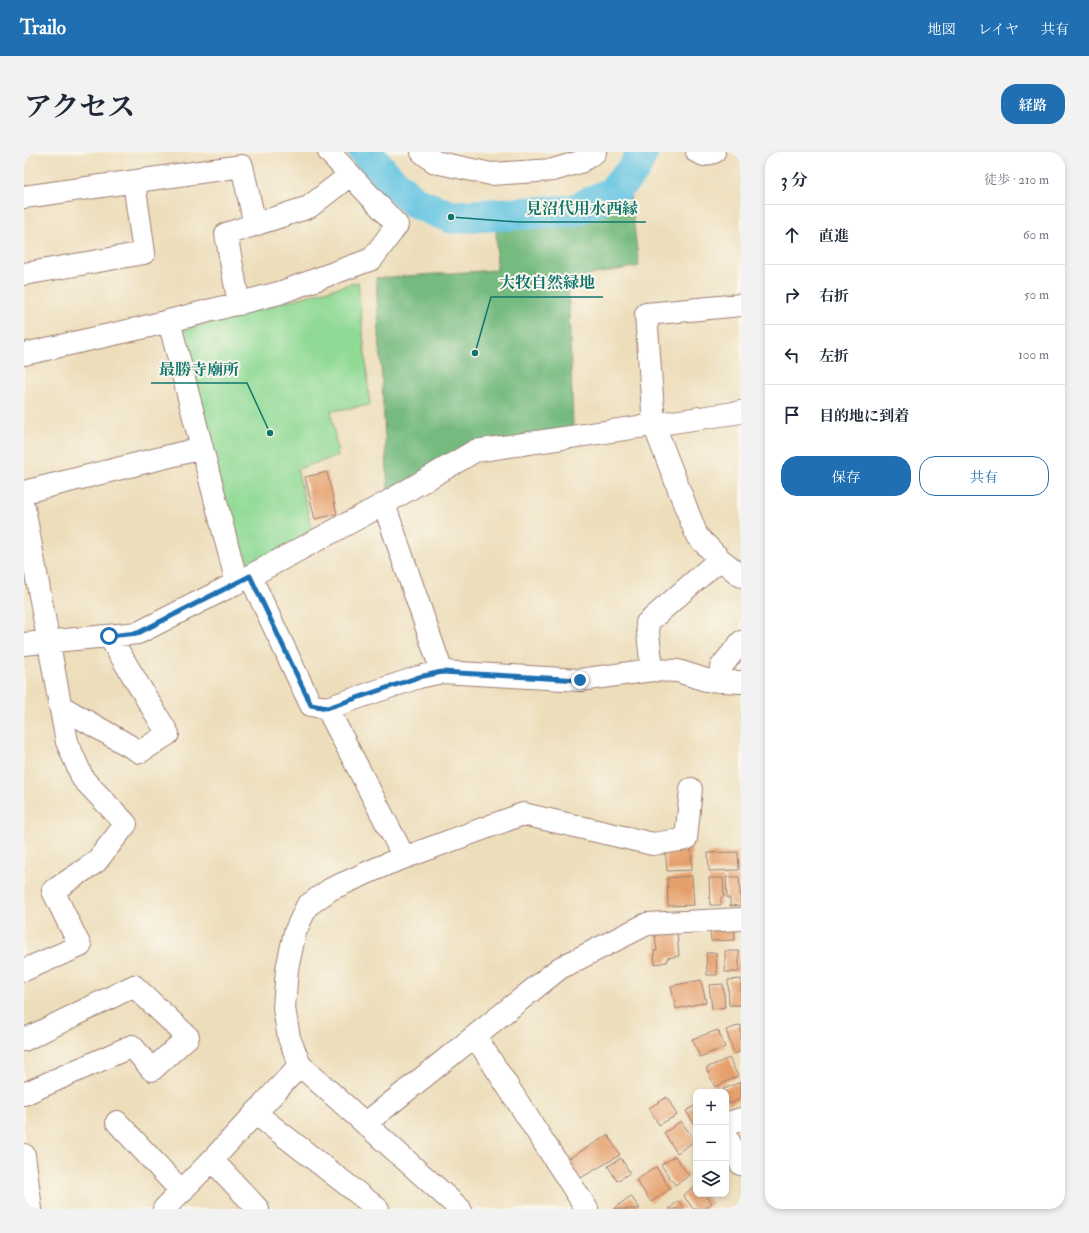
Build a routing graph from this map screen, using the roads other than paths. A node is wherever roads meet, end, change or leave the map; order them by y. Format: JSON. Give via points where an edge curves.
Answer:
{"nodes":[{"id":1,"x":329,"y":152,"type":"edge"},
{"id":2,"x":422,"y":152,"type":"edge"},
{"id":3,"x":596,"y":152,"type":"edge"},
{"id":4,"x":697,"y":152,"type":"edge"},
{"id":5,"x":714,"y":152,"type":"edge"},
{"id":6,"x":350,"y":174,"type":"junction"},
{"id":7,"x":134,"y":182,"type":"junction"},
{"id":8,"x":24,"y":197,"type":"edge"},
{"id":9,"x":255,"y":225,"type":"junction"},
{"id":10,"x":24,"y":274,"type":"edge"},
{"id":11,"x":239,"y":304,"type":"junction"},
{"id":12,"x":741,"y":305,"type":"edge"},
{"id":13,"x":169,"y":321,"type":"junction"},
{"id":14,"x":24,"y":354,"type":"edge"},
{"id":15,"x":741,"y":412,"type":"edge"},
{"id":16,"x":654,"y":425,"type":"junction"},
{"id":17,"x":202,"y":448,"type":"junction"},
{"id":18,"x":24,"y":492,"type":"edge"},
{"id":19,"x":384,"y":504,"type":"junction"},
{"id":20,"x":24,"y":508,"type":"edge"},
{"id":21,"x":720,"y":559,"type":"junction"},
{"id":22,"x":741,"y":576,"type":"edge"},
{"id":23,"x":244,"y":579,"type":"junction"},
{"id":24,"x":109,"y":636,"type":"junction"},
{"id":25,"x":49,"y":641,"type":"junction"},
{"id":26,"x":741,"y":642,"type":"edge"},
{"id":27,"x":24,"y":644,"type":"edge"},
{"id":28,"x":652,"y":670,"type":"junction"},
{"id":29,"x":442,"y":672,"type":"junction"},
{"id":30,"x":719,"y":681,"type":"junction"},
{"id":31,"x":741,"y":682,"type":"edge"},
{"id":32,"x":60,"y":706,"type":"junction"},
{"id":33,"x":327,"y":708,"type":"junction"},
{"id":34,"x":691,"y":789,"type":"dead end"},
{"id":35,"x":404,"y":857,"type":"junction"},
{"id":36,"x":741,"y":918,"type":"edge"},
{"id":37,"x":24,"y":970,"type":"edge"},
{"id":38,"x":475,"y":1036,"type":"junction"},
{"id":39,"x":24,"y":1040,"type":"edge"},
{"id":40,"x":300,"y":1065,"type":"junction"},
{"id":41,"x":24,"y":1094,"type":"edge"},
{"id":42,"x":255,"y":1113,"type":"junction"},
{"id":43,"x":741,"y":1119,"type":"edge"},
{"id":44,"x":117,"y":1122,"type":"dead end"},
{"id":45,"x":366,"y":1123,"type":"junction"},
{"id":46,"x":729,"y":1123,"type":"edge"},
{"id":47,"x":729,"y":1142,"type":"edge"},
{"id":48,"x":24,"y":1155,"type":"edge"},
{"id":49,"x":212,"y":1160,"type":"junction"},
{"id":50,"x":741,"y":1164,"type":"edge"},
{"id":51,"x":182,"y":1192,"type":"junction"},
{"id":52,"x":585,"y":1208,"type":"edge"},
{"id":53,"x":31,"y":1209,"type":"edge"},
{"id":54,"x":164,"y":1209,"type":"edge"},
{"id":55,"x":258,"y":1209,"type":"edge"},
{"id":56,"x":378,"y":1209,"type":"edge"},
{"id":57,"x":460,"y":1209,"type":"edge"}],
"edges":[{"from":1,"to":6,"type":"street"},
{"from":2,"to":3,"type":"street","via":[[434,162],[491,174],[553,170],[580,162]]},
{"from":4,"to":5,"type":"street","via":[[704,156]]},
{"from":6,"to":9,"type":"street","via":[[309,207]]},
{"from":6,"to":11,"type":"street","via":[[397,225],[372,259],[279,294]]},
{"from":7,"to":8,"type":"street"},
{"from":7,"to":9,"type":"street","via":[[242,166]]},
{"from":7,"to":10,"type":"street","via":[[144,253]]},
{"from":9,"to":11,"type":"street","via":[[226,234]]},
{"from":11,"to":13,"type":"street"},
{"from":12,"to":16,"type":"street","via":[[646,314]]},
{"from":13,"to":14,"type":"street"},
{"from":13,"to":17,"type":"street"},
{"from":15,"to":16,"type":"street"},
{"from":16,"to":19,"type":"street","via":[[475,450]]},
{"from":16,"to":21,"type":"street","via":[[697,536]]},
{"from":17,"to":18,"type":"street"},
{"from":17,"to":23,"type":"street"},
{"from":19,"to":23,"type":"street"},
{"from":19,"to":29,"type":"street"},
{"from":20,"to":25,"type":"street"},
{"from":21,"to":22,"type":"street"},
{"from":21,"to":28,"type":"street","via":[[647,623]]},
{"from":23,"to":24,"type":"street","via":[[138,633]]},
{"from":23,"to":33,"type":"street","via":[[311,705]]},
{"from":24,"to":25,"type":"street"},
{"from":24,"to":32,"type":"street","via":[[168,734],[140,752]]},
{"from":25,"to":27,"type":"street"},
{"from":25,"to":32,"type":"street"},
{"from":26,"to":30,"type":"street","via":[[721,667]]},
{"from":28,"to":29,"type":"street","via":[[580,680]]},
{"from":28,"to":30,"type":"street","via":[[678,671],[706,680]]},
{"from":29,"to":33,"type":"street","via":[[419,677]]},
{"from":30,"to":31,"type":"street"},
{"from":32,"to":37,"type":"street","via":[[67,742],[82,779],[126,824],[96,862],[53,891],[80,946]]},
{"from":33,"to":35,"type":"street"},
{"from":34,"to":35,"type":"street","via":[[686,839],[653,844],[523,814]]},
{"from":35,"to":40,"type":"street","via":[[331,889],[307,906],[295,932],[287,969],[284,1008],[288,1038]]},
{"from":36,"to":38,"type":"street","via":[[647,924],[560,968]]},
{"from":38,"to":45,"type":"street"},
{"from":38,"to":52,"type":"street"},
{"from":39,"to":41,"type":"street","via":[[134,986],[188,1037],[152,1070],[132,1046]]},
{"from":40,"to":42,"type":"street"},
{"from":40,"to":45,"type":"street"},
{"from":42,"to":49,"type":"street"},
{"from":42,"to":56,"type":"street"},
{"from":43,"to":46,"type":"street"},
{"from":44,"to":51,"type":"street"},
{"from":45,"to":57,"type":"street"},
{"from":47,"to":50,"type":"street"},
{"from":48,"to":53,"type":"street"},
{"from":49,"to":51,"type":"street"},
{"from":49,"to":55,"type":"street"},
{"from":51,"to":54,"type":"street"}]}
